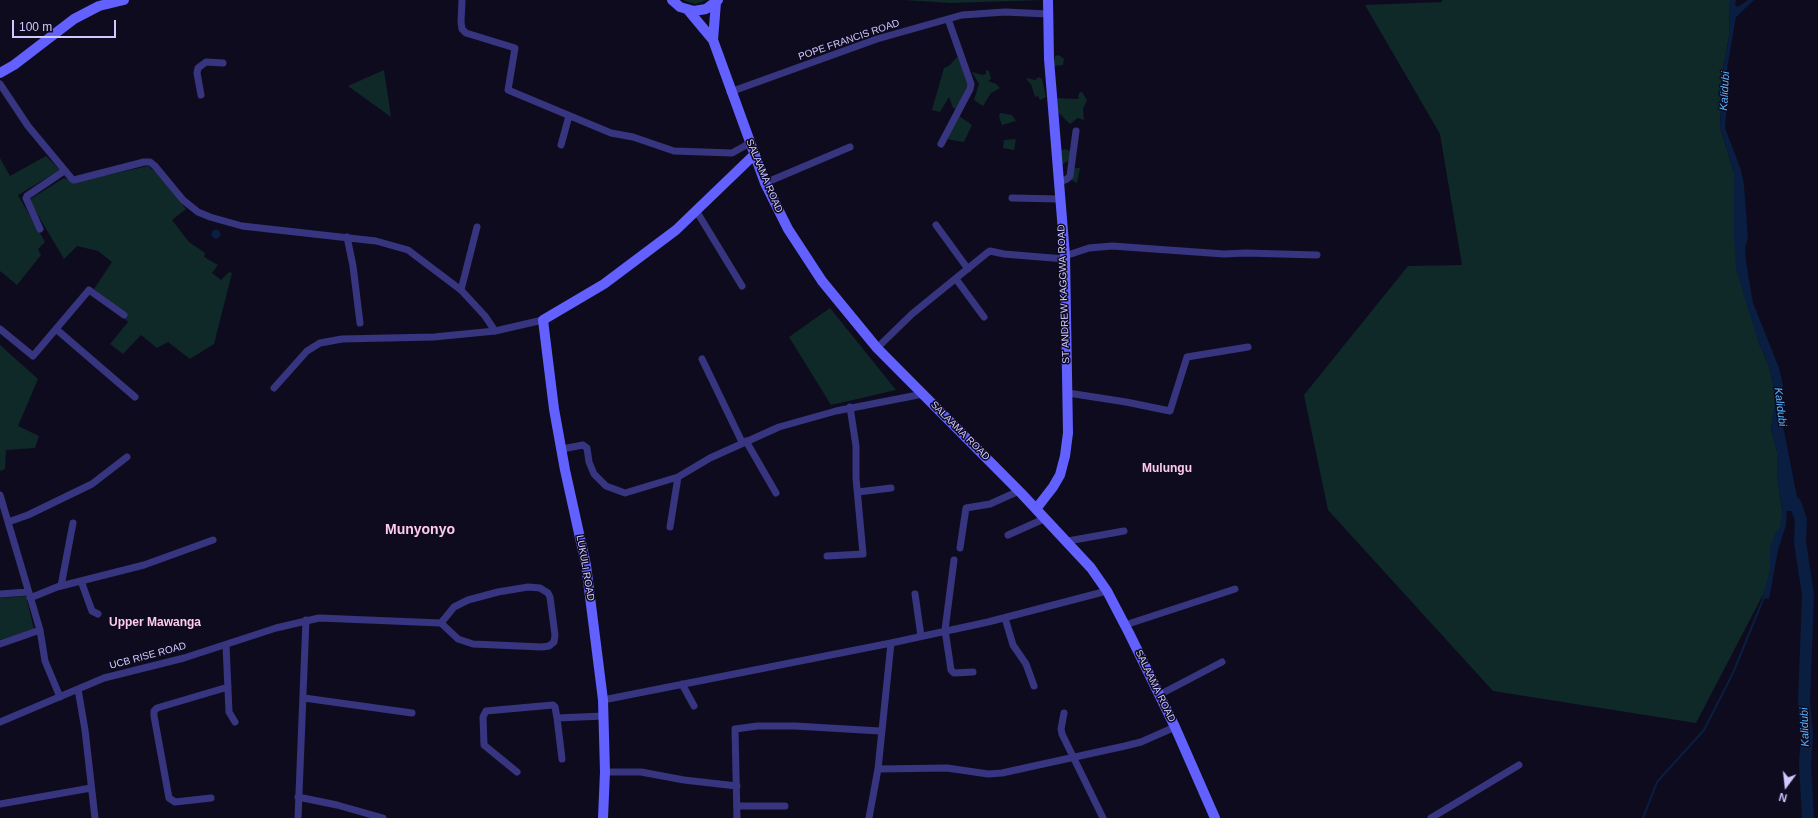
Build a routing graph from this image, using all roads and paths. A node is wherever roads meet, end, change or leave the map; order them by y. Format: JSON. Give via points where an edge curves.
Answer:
{"nodes":[{"id":1,"x":124,"y":0,"type":"edge"},
{"id":2,"x":462,"y":0,"type":"edge"},
{"id":3,"x":672,"y":0,"type":"edge"},
{"id":4,"x":717,"y":1,"type":"edge"},
{"id":5,"x":1048,"y":6,"type":"edge"},
{"id":6,"x":688,"y":10,"type":"junction"},
{"id":7,"x":948,"y":19,"type":"junction"},
{"id":8,"x":713,"y":40,"type":"junction"},
{"id":9,"x":223,"y":63,"type":"dead end"},
{"id":10,"x":0,"y":73,"type":"edge"},
{"id":11,"x":0,"y":84,"type":"edge"},
{"id":12,"x":730,"y":92,"type":"junction"},
{"id":13,"x":201,"y":95,"type":"dead end"},
{"id":14,"x":569,"y":116,"type":"junction"},
{"id":15,"x":1076,"y":131,"type":"dead end"},
{"id":16,"x":750,"y":143,"type":"junction"},
{"id":17,"x":941,"y":144,"type":"dead end"},
{"id":18,"x":561,"y":145,"type":"dead end"},
{"id":19,"x":850,"y":147,"type":"dead end"},
{"id":20,"x":754,"y":154,"type":"junction"},
{"id":21,"x":64,"y":171,"type":"junction"},
{"id":22,"x":765,"y":183,"type":"junction"},
{"id":23,"x":1058,"y":183,"type":"junction"},
{"id":24,"x":1012,"y":198,"type":"dead end"},
{"id":25,"x":1060,"y":199,"type":"junction"},
{"id":26,"x":697,"y":212,"type":"junction"},
{"id":27,"x":936,"y":225,"type":"dead end"},
{"id":28,"x":477,"y":227,"type":"dead end"},
{"id":29,"x":40,"y":229,"type":"dead end"},
{"id":30,"x":347,"y":237,"type":"junction"},
{"id":31,"x":1317,"y":255,"type":"dead end"},
{"id":32,"x":1065,"y":258,"type":"junction"},
{"id":33,"x":968,"y":268,"type":"junction"},
{"id":34,"x":956,"y":279,"type":"junction"},
{"id":35,"x":742,"y":286,"type":"dead end"},
{"id":36,"x":462,"y":290,"type":"junction"},
{"id":37,"x":124,"y":315,"type":"dead end"},
{"id":38,"x":984,"y":317,"type":"dead end"},
{"id":39,"x":543,"y":320,"type":"junction"},
{"id":40,"x":360,"y":323,"type":"dead end"},
{"id":41,"x":0,"y":329,"type":"edge"},
{"id":42,"x":56,"y":329,"type":"junction"},
{"id":43,"x":495,"y":332,"type":"junction"},
{"id":44,"x":1248,"y":347,"type":"dead end"},
{"id":45,"x":877,"y":348,"type":"junction"},
{"id":46,"x":702,"y":359,"type":"dead end"},
{"id":47,"x":274,"y":388,"type":"dead end"},
{"id":48,"x":1068,"y":393,"type":"junction"},
{"id":49,"x":923,"y":394,"type":"junction"},
{"id":50,"x":135,"y":396,"type":"dead end"},
{"id":51,"x":850,"y":408,"type":"junction"},
{"id":52,"x":744,"y":442,"type":"junction"},
{"id":53,"x":562,"y":449,"type":"junction"},
{"id":54,"x":127,"y":458,"type":"dead end"},
{"id":55,"x":678,"y":477,"type":"junction"},
{"id":56,"x":891,"y":488,"type":"dead end"},
{"id":57,"x":1019,"y":491,"type":"junction"},
{"id":58,"x":858,"y":492,"type":"junction"},
{"id":59,"x":776,"y":493,"type":"dead end"},
{"id":60,"x":0,"y":495,"type":"edge"},
{"id":61,"x":1036,"y":509,"type":"junction"},
{"id":62,"x":1046,"y":518,"type":"junction"},
{"id":63,"x":8,"y":522,"type":"junction"},
{"id":64,"x":73,"y":523,"type":"dead end"},
{"id":65,"x":670,"y":527,"type":"dead end"},
{"id":66,"x":1124,"y":531,"type":"dead end"},
{"id":67,"x":1008,"y":535,"type":"dead end"},
{"id":68,"x":213,"y":540,"type":"dead end"},
{"id":69,"x":1068,"y":541,"type":"junction"},
{"id":70,"x":960,"y":548,"type":"dead end"},
{"id":71,"x":827,"y":556,"type":"dead end"},
{"id":72,"x":954,"y":560,"type":"dead end"},
{"id":73,"x":81,"y":581,"type":"junction"},
{"id":74,"x":61,"y":586,"type":"junction"},
{"id":75,"x":1235,"y":589,"type":"dead end"},
{"id":76,"x":1107,"y":591,"type":"junction"},
{"id":77,"x":0,"y":594,"type":"edge"},
{"id":78,"x":915,"y":594,"type":"dead end"},
{"id":79,"x":29,"y":595,"type":"junction"},
{"id":80,"x":98,"y":614,"type":"dead end"},
{"id":81,"x":1005,"y":618,"type":"junction"},
{"id":82,"x":306,"y":620,"type":"junction"},
{"id":83,"x":441,"y":623,"type":"junction"},
{"id":84,"x":1125,"y":625,"type":"junction"},
{"id":85,"x":40,"y":630,"type":"junction"},
{"id":86,"x":946,"y":630,"type":"junction"},
{"id":87,"x":921,"y":636,"type":"junction"},
{"id":88,"x":891,"y":643,"type":"junction"},
{"id":89,"x":0,"y":644,"type":"edge"},
{"id":90,"x":226,"y":645,"type":"junction"},
{"id":91,"x":1222,"y":662,"type":"dead end"},
{"id":92,"x":973,"y":672,"type":"dead end"},
{"id":93,"x":682,"y":684,"type":"junction"},
{"id":94,"x":228,"y":686,"type":"junction"},
{"id":95,"x":1034,"y":686,"type":"dead end"},
{"id":96,"x":78,"y":689,"type":"junction"},
{"id":97,"x":1159,"y":695,"type":"junction"},
{"id":98,"x":60,"y":697,"type":"junction"},
{"id":99,"x":304,"y":698,"type":"junction"},
{"id":100,"x":603,"y":700,"type":"junction"},
{"id":101,"x":694,"y":706,"type":"dead end"},
{"id":102,"x":412,"y":713,"type":"dead end"},
{"id":103,"x":1064,"y":713,"type":"dead end"},
{"id":104,"x":604,"y":716,"type":"junction"},
{"id":105,"x":557,"y":718,"type":"junction"},
{"id":106,"x":0,"y":722,"type":"edge"},
{"id":107,"x":235,"y":722,"type":"dead end"},
{"id":108,"x":1175,"y":727,"type":"junction"},
{"id":109,"x":880,"y":731,"type":"junction"},
{"id":110,"x":1075,"y":757,"type":"junction"},
{"id":111,"x":562,"y":759,"type":"dead end"},
{"id":112,"x":1519,"y":765,"type":"dead end"},
{"id":113,"x":878,"y":769,"type":"junction"},
{"id":114,"x":517,"y":772,"type":"dead end"},
{"id":115,"x":605,"y":772,"type":"junction"},
{"id":116,"x":737,"y":786,"type":"junction"},
{"id":117,"x":91,"y":788,"type":"junction"},
{"id":118,"x":298,"y":797,"type":"junction"},
{"id":119,"x":211,"y":798,"type":"dead end"},
{"id":120,"x":0,"y":804,"type":"edge"},
{"id":121,"x":737,"y":806,"type":"junction"},
{"id":122,"x":785,"y":806,"type":"dead end"},
{"id":123,"x":95,"y":818,"type":"edge"},
{"id":124,"x":298,"y":818,"type":"edge"},
{"id":125,"x":383,"y":818,"type":"edge"},
{"id":126,"x":603,"y":818,"type":"edge"},
{"id":127,"x":737,"y":818,"type":"edge"},
{"id":128,"x":870,"y":818,"type":"edge"},
{"id":129,"x":1103,"y":818,"type":"edge"},
{"id":130,"x":1216,"y":818,"type":"edge"},
{"id":131,"x":1431,"y":818,"type":"edge"}],
"edges":[{"from":1,"to":10,"type":"street","via":[[99,6],[74,19]]},
{"from":2,"to":14,"type":"street","via":[[461,22],[466,33],[515,48],[508,90]]},
{"from":3,"to":6,"type":"street","name":"SALAAMA ROAD"},
{"from":4,"to":6,"type":"street","via":[[706,9]]},
{"from":4,"to":8,"type":"street","name":"SALAAMA ROAD","via":[[713,20]]},
{"from":5,"to":7,"type":"street","name":"POPE FRANCIS ROAD","via":[[977,12]]},
{"from":5,"to":23,"type":"street","name":"ST ANDREW KAGGWA ROAD","via":[[1048,60]]},
{"from":6,"to":8,"type":"street","name":"SALAAMA ROAD"},
{"from":7,"to":12,"type":"street","name":"POPE FRANCIS ROAD","via":[[877,39]]},
{"from":7,"to":17,"type":"street","via":[[971,84]]},
{"from":8,"to":12,"type":"street","name":"SALAAMA ROAD"},
{"from":9,"to":13,"type":"street","via":[[206,62],[198,68]]},
{"from":11,"to":21,"type":"street","via":[[28,126]]},
{"from":12,"to":16,"type":"street","name":"SALAAMA ROAD"},
{"from":14,"to":16,"type":"street","via":[[611,133],[674,150],[732,153]]},
{"from":14,"to":18,"type":"street"},
{"from":15,"to":23,"type":"street","via":[[1070,176]]},
{"from":16,"to":20,"type":"street","name":"SALAAMA ROAD"},
{"from":19,"to":22,"type":"street"},
{"from":20,"to":22,"type":"street","name":"SALAAMA ROAD"},
{"from":20,"to":26,"type":"street"},
{"from":21,"to":29,"type":"street","via":[[26,196]]},
{"from":21,"to":30,"type":"street","via":[[74,180],[150,162],[183,200],[210,218],[242,226]]},
{"from":22,"to":45,"type":"street","name":"SALAAMA ROAD","via":[[805,257],[838,303]]},
{"from":23,"to":25,"type":"street","name":"ST ANDREW KAGGWA ROAD"},
{"from":24,"to":25,"type":"street"},
{"from":25,"to":32,"type":"street","name":"ST ANDREW KAGGWA ROAD"},
{"from":26,"to":35,"type":"street"},
{"from":26,"to":39,"type":"street","via":[[604,284]]},
{"from":27,"to":33,"type":"street"},
{"from":28,"to":36,"type":"street"},
{"from":30,"to":36,"type":"street","via":[[376,241],[412,251]]},
{"from":30,"to":40,"type":"street"},
{"from":31,"to":32,"type":"street","via":[[1218,254],[1112,246],[1089,248]]},
{"from":32,"to":33,"type":"street","via":[[990,251]]},
{"from":32,"to":48,"type":"street","name":"ST ANDREW KAGGWA ROAD"},
{"from":33,"to":34,"type":"street"},
{"from":34,"to":38,"type":"street"},
{"from":34,"to":45,"type":"street","via":[[912,314]]},
{"from":36,"to":43,"type":"street","via":[[485,316]]},
{"from":37,"to":42,"type":"street","via":[[89,290]]},
{"from":39,"to":43,"type":"street"},
{"from":39,"to":53,"type":"street","name":"LUKULI ROAD","via":[[554,409]]},
{"from":41,"to":42,"type":"street","via":[[33,356]]},
{"from":42,"to":50,"type":"street"},
{"from":43,"to":47,"type":"street","via":[[434,337],[342,339],[320,343],[307,351]]},
{"from":44,"to":48,"type":"street","via":[[1187,356],[1170,411]]},
{"from":45,"to":49,"type":"street","name":"SALAAMA ROAD"},
{"from":46,"to":52,"type":"street"},
{"from":48,"to":61,"type":"street","name":"ST ANDREW KAGGWA ROAD","via":[[1067,445],[1063,465],[1054,487]]},
{"from":49,"to":51,"type":"street"},
{"from":49,"to":57,"type":"street","name":"SALAAMA ROAD"},
{"from":51,"to":52,"type":"street","via":[[779,427]]},
{"from":51,"to":58,"type":"street","via":[[856,446]]},
{"from":52,"to":55,"type":"street"},
{"from":52,"to":59,"type":"street"},
{"from":53,"to":55,"type":"street","via":[[583,445],[587,448],[594,474],[606,486],[625,493]]},
{"from":53,"to":100,"type":"street","name":"LUKULI ROAD","via":[[586,565]]},
{"from":54,"to":63,"type":"street","via":[[92,484]]},
{"from":55,"to":65,"type":"street"},
{"from":56,"to":58,"type":"street"},
{"from":57,"to":61,"type":"street","name":"SALAAMA ROAD"},
{"from":57,"to":70,"type":"street","via":[[990,504],[966,508]]},
{"from":58,"to":71,"type":"street","via":[[863,554]]},
{"from":60,"to":63,"type":"street"},
{"from":61,"to":62,"type":"street","name":"SALAAMA ROAD"},
{"from":62,"to":67,"type":"street"},
{"from":62,"to":69,"type":"street","name":"SALAAMA ROAD"},
{"from":63,"to":79,"type":"street"},
{"from":64,"to":74,"type":"street"},
{"from":66,"to":69,"type":"street"},
{"from":68,"to":73,"type":"street","via":[[144,565]]},
{"from":69,"to":76,"type":"street","name":"SALAAMA ROAD"},
{"from":72,"to":86,"type":"street"},
{"from":73,"to":74,"type":"street"},
{"from":73,"to":80,"type":"street","via":[[92,611]]},
{"from":74,"to":79,"type":"street"},
{"from":75,"to":84,"type":"street"},
{"from":76,"to":81,"type":"street"},
{"from":76,"to":84,"type":"street","name":"SALAAMA ROAD"},
{"from":77,"to":79,"type":"street"},
{"from":78,"to":87,"type":"street"},
{"from":79,"to":85,"type":"street"},
{"from":81,"to":86,"type":"street"},
{"from":81,"to":95,"type":"street","via":[[1013,645],[1026,664]]},
{"from":82,"to":83,"type":"street","name":"UCB RISE ROAD","via":[[326,618]]},
{"from":82,"to":90,"type":"street","name":"UCB RISE ROAD"},
{"from":82,"to":99,"type":"street"},
{"from":83,"to":83,"type":"street","via":[[458,639],[473,644],[542,647],[554,642],[555,635],[550,597],[540,588],[528,587],[468,600],[454,607]]},
{"from":84,"to":97,"type":"street","name":"SALAAMA ROAD"},
{"from":85,"to":89,"type":"street"},
{"from":85,"to":98,"type":"street","via":[[45,661]]},
{"from":86,"to":87,"type":"street"},
{"from":86,"to":92,"type":"street","via":[[951,670],[954,673]]},
{"from":87,"to":88,"type":"street"},
{"from":88,"to":93,"type":"street"},
{"from":88,"to":109,"type":"street"},
{"from":90,"to":94,"type":"street"},
{"from":90,"to":96,"type":"street","name":"UCB RISE ROAD","via":[[104,678]]},
{"from":91,"to":97,"type":"street"},
{"from":93,"to":100,"type":"street"},
{"from":93,"to":101,"type":"street"},
{"from":94,"to":107,"type":"street","via":[[229,712]]},
{"from":94,"to":119,"type":"street","via":[[156,708],[154,711],[169,798],[175,802]]},
{"from":96,"to":98,"type":"street","name":"UCB RISE ROAD"},
{"from":96,"to":117,"type":"street","via":[[86,730]]},
{"from":97,"to":108,"type":"street","name":"SALAAMA ROAD"},
{"from":98,"to":106,"type":"street","name":"UCB RISE ROAD"},
{"from":99,"to":102,"type":"street"},
{"from":99,"to":118,"type":"street"},
{"from":100,"to":104,"type":"street","name":"LUKULI ROAD"},
{"from":103,"to":110,"type":"street","via":[[1062,734]]},
{"from":104,"to":105,"type":"street"},
{"from":104,"to":115,"type":"street","name":"LUKULI ROAD"},
{"from":105,"to":111,"type":"street"},
{"from":105,"to":114,"type":"street","via":[[553,705],[484,713],[484,745]]},
{"from":108,"to":110,"type":"street","via":[[1141,742]]},
{"from":108,"to":130,"type":"street","name":"SALAAMA ROAD"},
{"from":109,"to":113,"type":"street"},
{"from":109,"to":116,"type":"street","via":[[795,726],[735,729]]},
{"from":110,"to":113,"type":"street","via":[[990,774],[947,768]]},
{"from":110,"to":129,"type":"street"},
{"from":112,"to":131,"type":"street"},
{"from":113,"to":128,"type":"street"},
{"from":115,"to":116,"type":"street","via":[[641,772]]},
{"from":115,"to":126,"type":"street","name":"LUKULI ROAD"},
{"from":116,"to":121,"type":"street"},
{"from":117,"to":120,"type":"street"},
{"from":117,"to":123,"type":"street"},
{"from":118,"to":124,"type":"street"},
{"from":118,"to":125,"type":"street"},
{"from":121,"to":122,"type":"street"},
{"from":121,"to":127,"type":"street"}]}
